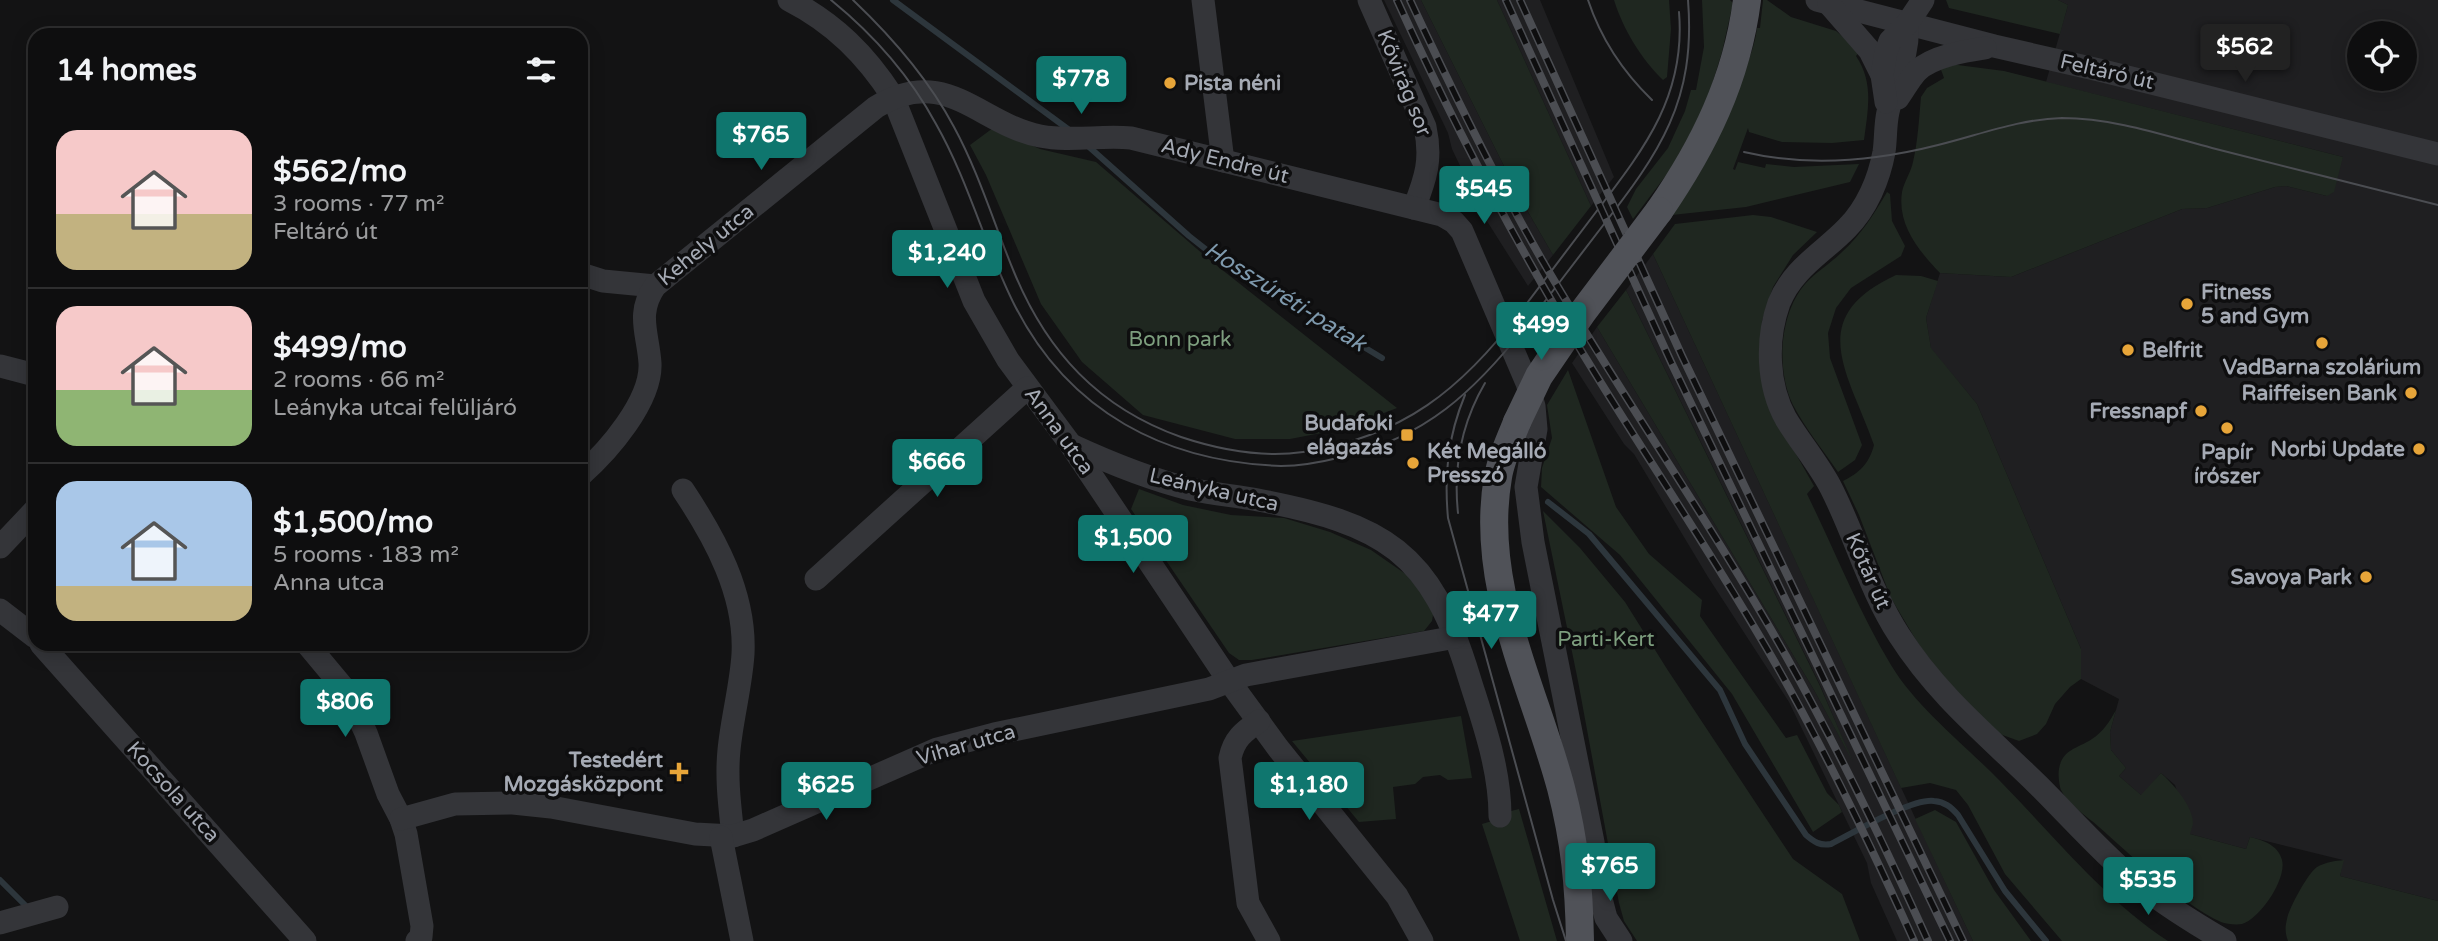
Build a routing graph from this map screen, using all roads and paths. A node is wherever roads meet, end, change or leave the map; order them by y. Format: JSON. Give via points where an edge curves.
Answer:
{"nodes":[{"id":1,"x":789,"y":0,"type":"edge"},
{"id":2,"x":1203,"y":0,"type":"edge"},
{"id":3,"x":1369,"y":0,"type":"edge"},
{"id":4,"x":1923,"y":0,"type":"edge"},
{"id":5,"x":1823,"y":2,"type":"edge"},
{"id":6,"x":1746,"y":7,"type":"edge"},
{"id":7,"x":1908,"y":24,"type":"junction"},
{"id":8,"x":1994,"y":46,"type":"junction"},
{"id":9,"x":1882,"y":75,"type":"junction"},
{"id":10,"x":893,"y":97,"type":"junction"},
{"id":11,"x":1888,"y":112,"type":"junction"},
{"id":12,"x":2438,"y":154,"type":"edge"},
{"id":13,"x":1223,"y":161,"type":"junction"},
{"id":14,"x":1414,"y":208,"type":"junction"},
{"id":15,"x":588,"y":276,"type":"edge"},
{"id":16,"x":655,"y":286,"type":"junction"},
{"id":17,"x":0,"y":366,"type":"edge"},
{"id":18,"x":28,"y":373,"type":"edge"},
{"id":19,"x":1027,"y":388,"type":"junction"},
{"id":20,"x":1071,"y":445,"type":"junction"},
{"id":21,"x":588,"y":469,"type":"edge"},
{"id":22,"x":683,"y":490,"type":"dead end"},
{"id":23,"x":28,"y":517,"type":"edge"},
{"id":24,"x":0,"y":547,"type":"edge"},
{"id":25,"x":816,"y":579,"type":"dead end"},
{"id":26,"x":0,"y":610,"type":"edge"},
{"id":27,"x":28,"y":632,"type":"edge"},
{"id":28,"x":1456,"y":637,"type":"junction"},
{"id":29,"x":47,"y":651,"type":"edge"},
{"id":30,"x":313,"y":651,"type":"edge"},
{"id":31,"x":1229,"y":681,"type":"junction"},
{"id":32,"x":1259,"y":721,"type":"junction"},
{"id":33,"x":1500,"y":816,"type":"dead end"},
{"id":34,"x":401,"y":819,"type":"junction"},
{"id":35,"x":727,"y":836,"type":"junction"},
{"id":36,"x":1579,"y":882,"type":"junction"},
{"id":37,"x":57,"y":906,"type":"dead end"},
{"id":38,"x":1,"y":920,"type":"edge"},
{"id":39,"x":305,"y":941,"type":"edge"},
{"id":40,"x":417,"y":941,"type":"edge"},
{"id":41,"x":742,"y":941,"type":"edge"},
{"id":42,"x":1269,"y":941,"type":"edge"},
{"id":43,"x":1422,"y":941,"type":"edge"},
{"id":44,"x":1580,"y":941,"type":"edge"},
{"id":45,"x":1595,"y":941,"type":"edge"},
{"id":46,"x":1621,"y":941,"type":"edge"},
{"id":47,"x":2225,"y":941,"type":"edge"}],
"edges":[{"from":1,"to":10,"type":"street","via":[[848,40]]},
{"from":2,"to":13,"type":"street"},
{"from":3,"to":14,"type":"street","name":"Kővirág sor","via":[[1429,144],[1429,163]]},
{"from":4,"to":7,"type":"street"},
{"from":5,"to":7,"type":"street","name":"Feltáró út"},
{"from":5,"to":9,"type":"street","name":"Kőtár út","via":[[1870,51]]},
{"from":6,"to":36,"type":"main road","bridge":true,"via":[[1737,56],[1708,132],[1659,211],[1539,376],[1498,477],[1494,515],[1501,588],[1560,786]]},
{"from":7,"to":8,"type":"street","name":"Feltáró út"},
{"from":7,"to":9,"type":"street","name":"Kőtár út","via":[[1890,41]]},
{"from":7,"to":11,"type":"street","name":"Kőtár út","via":[[1907,45]]},
{"from":8,"to":11,"type":"street","name":"Kőtár út","via":[[1958,52],[1918,70]]},
{"from":8,"to":12,"type":"street","name":"Feltáró út"},
{"from":9,"to":11,"type":"street","name":"Kőtár út"},
{"from":10,"to":13,"type":"street","name":"Ady Endre út","via":[[917,92],[954,97],[1027,133],[1131,138]]},
{"from":10,"to":16,"type":"street","name":"Kehely utca"},
{"from":10,"to":19,"type":"street","name":"Anna utca","via":[[974,301]]},
{"from":11,"to":47,"type":"street","name":"Kőtár út","via":[[1883,155],[1867,200],[1848,227],[1792,280],[1780,302],[1770,351],[1777,397],[1828,483],[1897,633],[1938,689],[2128,874]]},
{"from":13,"to":14,"type":"street","name":"Ady Endre út"},
{"from":14,"to":46,"type":"street","name":"Ady Endre út","via":[[1442,215],[1462,231],[1534,406],[1529,520],[1600,895],[1606,918]]},
{"from":15,"to":16,"type":"street"},
{"from":16,"to":21,"type":"street","name":"Kehely utca","via":[[646,298],[643,314],[650,365],[647,389],[603,455]]},
{"from":17,"to":18,"type":"street"},
{"from":19,"to":20,"type":"street","name":"Anna utca"},
{"from":19,"to":25,"type":"street"},
{"from":20,"to":28,"type":"street","name":"Leányka utca","via":[[1118,467],[1191,489],[1324,514],[1358,526],[1390,544],[1418,568]]},
{"from":20,"to":31,"type":"street","name":"Anna utca"},
{"from":22,"to":35,"type":"street","via":[[720,552],[742,630],[727,774]]},
{"from":23,"to":24,"type":"street"},
{"from":26,"to":27,"type":"street"},
{"from":28,"to":31,"type":"street","name":"Vihar utca"},
{"from":28,"to":33,"type":"street","name":"Leányka utca","via":[[1489,743]]},
{"from":29,"to":39,"type":"street","name":"Kocsola utca"},
{"from":30,"to":34,"type":"street","via":[[347,692]]},
{"from":31,"to":32,"type":"street","name":"Anna utca"},
{"from":31,"to":35,"type":"street","name":"Vihar utca","via":[[937,749],[753,831]]},
{"from":32,"to":42,"type":"street","via":[[1233,743],[1230,758],[1248,903]]},
{"from":32,"to":43,"type":"street","name":"Anna utca","via":[[1397,896]]},
{"from":34,"to":35,"type":"street","name":"Vihar utca","via":[[455,804],[513,803]]},
{"from":34,"to":40,"type":"street","via":[[422,926]]},
{"from":35,"to":41,"type":"street"},
{"from":36,"to":44,"type":"main road"},
{"from":36,"to":45,"type":"main road"},
{"from":37,"to":38,"type":"street"}]}
